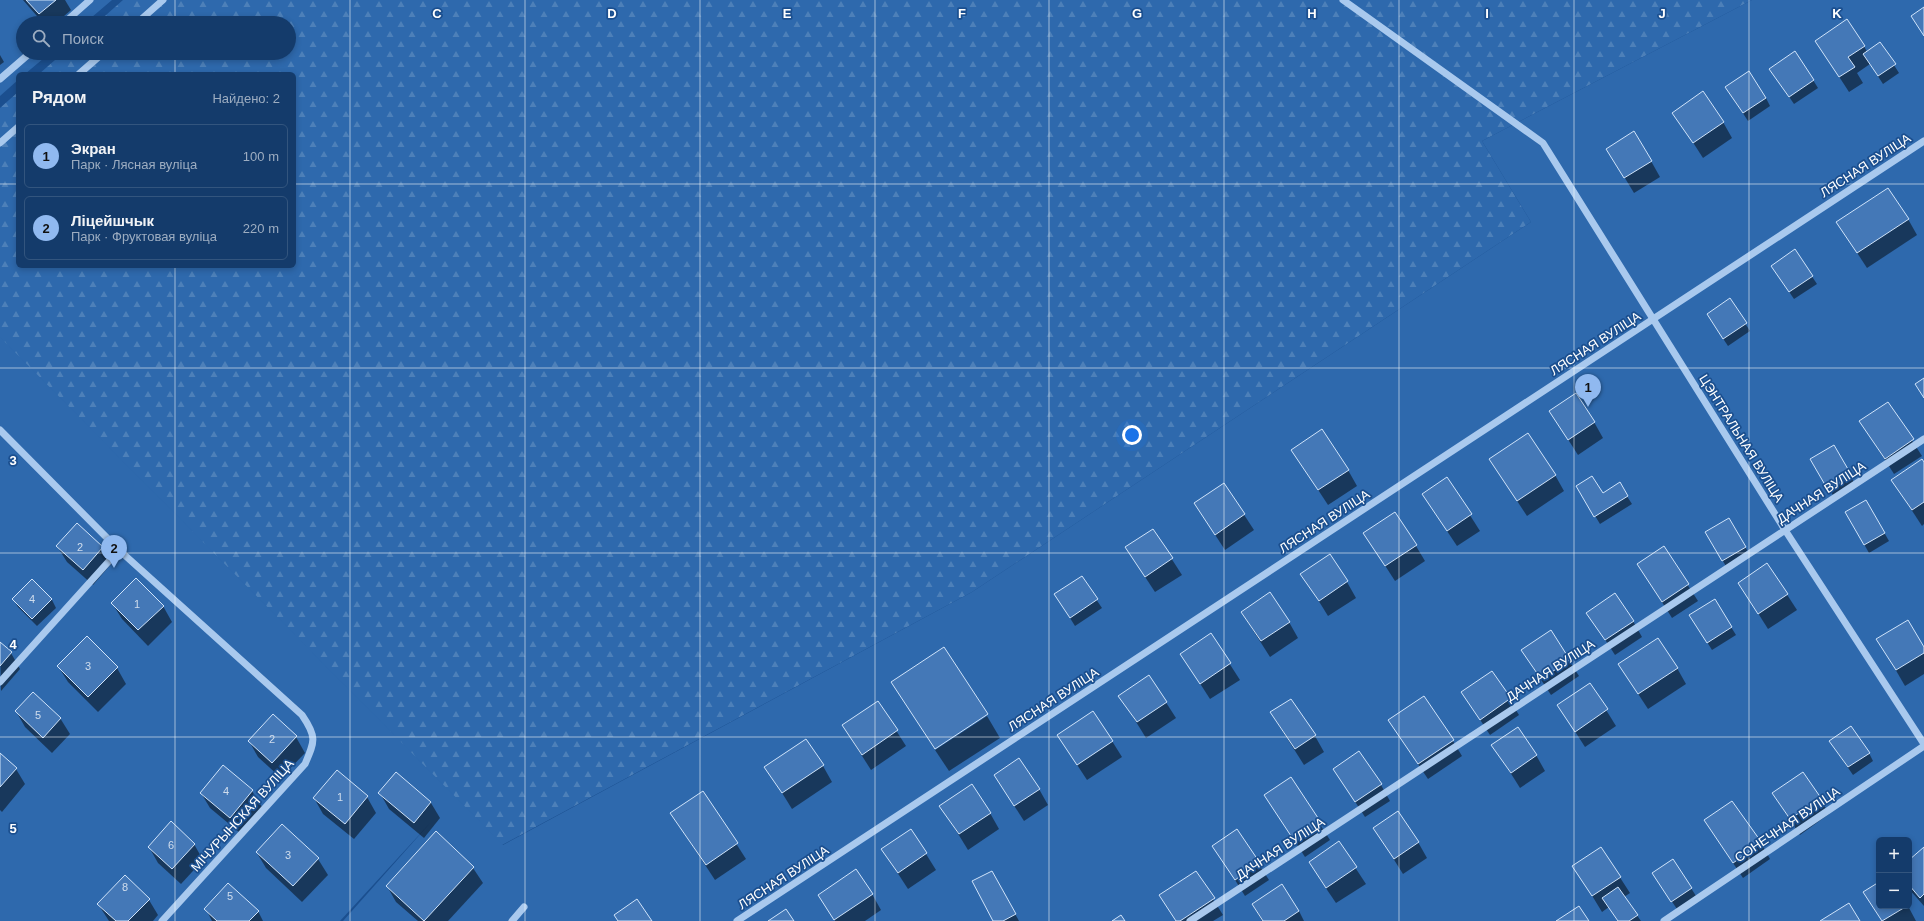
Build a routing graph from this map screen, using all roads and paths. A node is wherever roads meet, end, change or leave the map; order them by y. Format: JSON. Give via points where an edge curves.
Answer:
{"nodes":[{"id":1,"x":90,"y":0,"type":"edge"},
{"id":2,"x":163,"y":0,"type":"edge"},
{"id":3,"x":1343,"y":0,"type":"edge"},
{"id":4,"x":72,"y":16,"type":"edge"},
{"id":5,"x":145,"y":16,"type":"edge"},
{"id":6,"x":22,"y":60,"type":"edge"},
{"id":7,"x":94,"y":60,"type":"edge"},
{"id":8,"x":81,"y":72,"type":"edge"},
{"id":9,"x":0,"y":79,"type":"edge"},
{"id":10,"x":16,"y":129,"type":"edge"},
{"id":11,"x":1924,"y":141,"type":"edge"},
{"id":12,"x":0,"y":143,"type":"edge"},
{"id":13,"x":1654,"y":319,"type":"junction"},
{"id":14,"x":0,"y":430,"type":"edge"},
{"id":15,"x":1924,"y":440,"type":"edge"},
{"id":16,"x":1786,"y":530,"type":"junction"},
{"id":17,"x":120,"y":550,"type":"junction"},
{"id":18,"x":0,"y":682,"type":"edge"},
{"id":19,"x":1924,"y":745,"type":"edge"},
{"id":20,"x":524,"y":908,"type":"dead end"},
{"id":21,"x":162,"y":921,"type":"edge"},
{"id":22,"x":512,"y":921,"type":"edge"},
{"id":23,"x":737,"y":921,"type":"edge"},
{"id":24,"x":1190,"y":921,"type":"edge"},
{"id":25,"x":1664,"y":921,"type":"edge"}],
"edges":[{"from":1,"to":4,"type":"street"},
{"from":2,"to":5,"type":"street"},
{"from":3,"to":13,"type":"street","name":"ЦЭНТРАЛЬНАЯ ВУЛІЦА","via":[[1543,144]]},
{"from":6,"to":9,"type":"street"},
{"from":7,"to":8,"type":"street"},
{"from":10,"to":12,"type":"street"},
{"from":11,"to":13,"type":"street","name":"ЛЯСНАЯ ВУЛІЦА"},
{"from":13,"to":16,"type":"street","name":"ЦЭНТРАЛЬНАЯ ВУЛІЦА"},
{"from":13,"to":23,"type":"street","name":"ЛЯСНАЯ ВУЛІЦА"},
{"from":14,"to":17,"type":"street","name":"МІЧУРЫНСКАЯ ВУЛІЦА"},
{"from":15,"to":16,"type":"street","name":"ДАЧНАЯ ВУЛІЦА"},
{"from":16,"to":19,"type":"street","name":"ЦЭНТРАЛЬНАЯ ВУЛІЦА"},
{"from":16,"to":24,"type":"street","name":"ДАЧНАЯ ВУЛІЦА"},
{"from":17,"to":18,"type":"street"},
{"from":17,"to":21,"type":"street","name":"МІЧУРЫНСКАЯ ВУЛІЦА","via":[[302,715],[313,731],[312,747],[304,764]]},
{"from":19,"to":25,"type":"street","name":"СОНЕЧНАЯ ВУЛІЦА"},
{"from":20,"to":22,"type":"street"}]}
